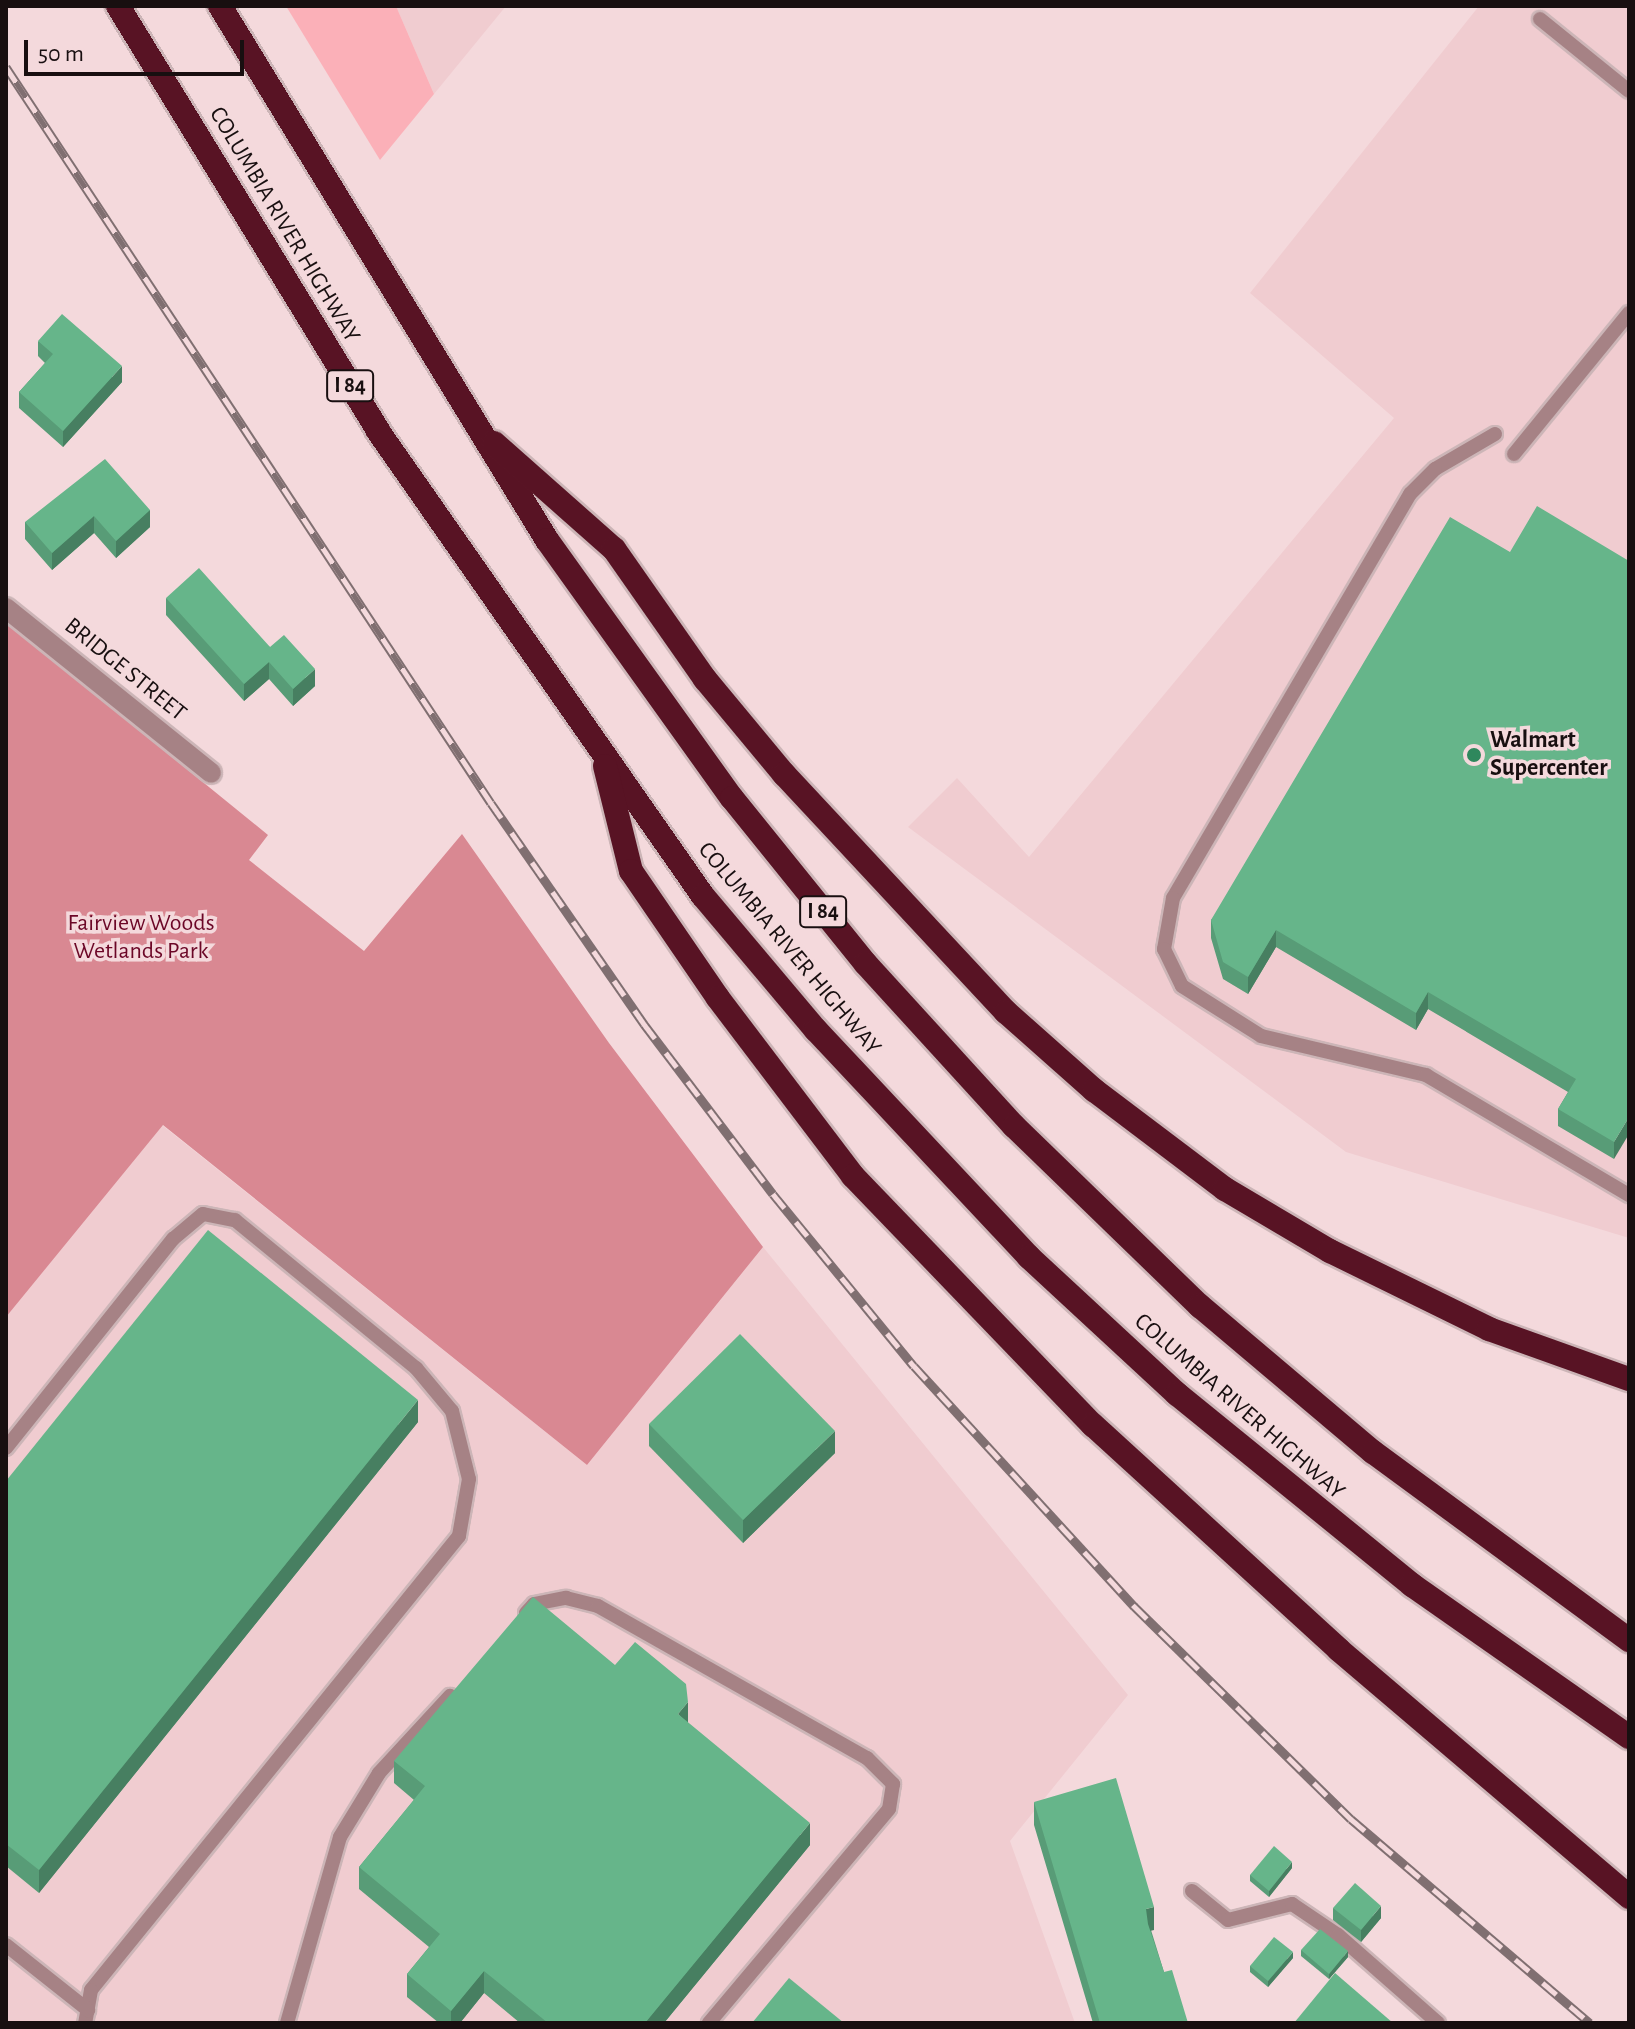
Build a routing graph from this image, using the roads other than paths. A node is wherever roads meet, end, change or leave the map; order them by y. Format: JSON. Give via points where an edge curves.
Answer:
{"nodes":[{"id":1,"x":118,"y":6,"type":"edge"},
{"id":2,"x":220,"y":6,"type":"edge"},
{"id":3,"x":1540,"y":19,"type":"dead end"},
{"id":4,"x":1629,"y":91,"type":"edge"},
{"id":5,"x":1629,"y":313,"type":"edge"},
{"id":6,"x":471,"y":422,"type":"junction"},
{"id":7,"x":1495,"y":434,"type":"dead end"},
{"id":8,"x":1514,"y":454,"type":"dead end"},
{"id":9,"x":6,"y":608,"type":"edge"},
{"id":10,"x":602,"y":752,"type":"junction"},
{"id":11,"x":211,"y":773,"type":"dead end"},
{"id":12,"x":1629,"y":1195,"type":"edge"},
{"id":13,"x":1629,"y":1379,"type":"edge"},
{"id":14,"x":6,"y":1448,"type":"edge"},
{"id":15,"x":513,"y":1627,"type":"edge"},
{"id":16,"x":1629,"y":1640,"type":"edge"},
{"id":17,"x":462,"y":1683,"type":"edge"},
{"id":18,"x":1629,"y":1737,"type":"edge"},
{"id":19,"x":1192,"y":1891,"type":"dead end"},
{"id":20,"x":1629,"y":1897,"type":"edge"},
{"id":21,"x":6,"y":1945,"type":"edge"},
{"id":22,"x":86,"y":2016,"type":"edge"},
{"id":23,"x":287,"y":2023,"type":"edge"},
{"id":24,"x":709,"y":2023,"type":"edge"},
{"id":25,"x":1438,"y":2023,"type":"edge"}],
"edges":[{"from":1,"to":10,"type":"highway","name":"COLUMBIA RIVER HIGHWAY","number":"I 84","via":[[378,431]]},
{"from":2,"to":6,"type":"highway","name":"COLUMBIA RIVER HIGHWAY","number":"I 84"},
{"from":3,"to":4,"type":"lane"},
{"from":5,"to":8,"type":"lane"},
{"from":6,"to":13,"type":"highway","via":[[614,549],[705,679],[784,774],[1006,1012],[1094,1090],[1225,1189],[1342,1258],[1489,1329]]},
{"from":6,"to":16,"type":"highway","name":"COLUMBIA RIVER HIGHWAY","number":"I 84","via":[[547,540],[732,798],[866,964],[1014,1126],[1200,1306],[1285,1379],[1464,1523]]},
{"from":7,"to":12,"type":"lane","via":[[1420,479],[1410,494],[1173,898],[1164,949],[1182,986],[1261,1036],[1426,1075]]},
{"from":9,"to":11,"type":"street","name":"BRIDGE STREET"},
{"from":10,"to":18,"type":"highway","name":"COLUMBIA RIVER HIGHWAY","number":"I 84","via":[[703,896],[816,1030],[1029,1257],[1177,1394],[1331,1524]]},
{"from":10,"to":20,"type":"highway","via":[[631,871],[853,1176],[1093,1425],[1339,1650]]},
{"from":14,"to":22,"type":"lane","via":[[173,1239],[203,1214],[235,1220],[416,1368],[452,1411],[469,1479],[459,1536],[91,1990]]},
{"from":15,"to":24,"type":"lane","via":[[534,1604],[566,1598],[598,1606],[867,1758],[893,1784],[889,1809]]},
{"from":17,"to":23,"type":"lane","via":[[379,1773],[340,1837]]},
{"from":19,"to":25,"type":"lane","via":[[1228,1920],[1292,1904],[1338,1935]]},
{"from":21,"to":22,"type":"lane"}]}
